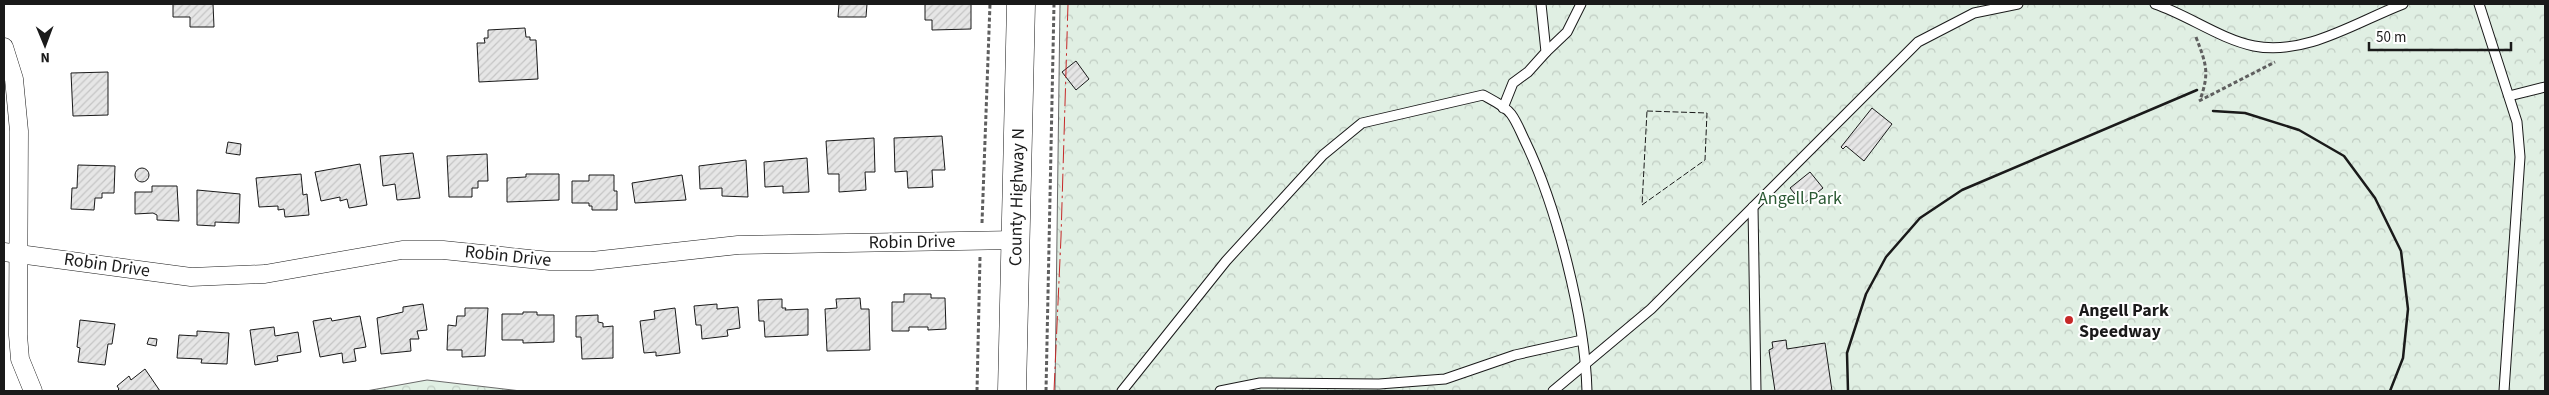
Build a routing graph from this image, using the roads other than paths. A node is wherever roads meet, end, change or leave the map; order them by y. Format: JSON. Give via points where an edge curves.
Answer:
{"nodes":[{"id":1,"x":1021,"y":4,"type":"edge"},
{"id":2,"x":1541,"y":4,"type":"edge"},
{"id":3,"x":1581,"y":4,"type":"edge"},
{"id":4,"x":2018,"y":4,"type":"edge"},
{"id":5,"x":2155,"y":4,"type":"edge"},
{"id":6,"x":2403,"y":4,"type":"edge"},
{"id":7,"x":2479,"y":4,"type":"edge"},
{"id":8,"x":4,"y":47,"type":"edge"},
{"id":9,"x":1546,"y":52,"type":"junction"},
{"id":10,"x":2545,"y":87,"type":"edge"},
{"id":11,"x":2509,"y":96,"type":"junction"},
{"id":12,"x":1503,"y":108,"type":"junction"},
{"id":13,"x":1753,"y":207,"type":"junction"},
{"id":14,"x":1016,"y":240,"type":"junction"},
{"id":15,"x":11,"y":252,"type":"edge"},
{"id":16,"x":1582,"y":340,"type":"junction"},
{"id":17,"x":1586,"y":365,"type":"junction"},
{"id":18,"x":33,"y":391,"type":"edge"},
{"id":19,"x":1012,"y":391,"type":"edge"},
{"id":20,"x":1122,"y":391,"type":"edge"},
{"id":21,"x":1220,"y":391,"type":"edge"},
{"id":22,"x":1553,"y":391,"type":"edge"},
{"id":23,"x":1586,"y":391,"type":"edge"},
{"id":24,"x":1756,"y":391,"type":"edge"},
{"id":25,"x":2504,"y":391,"type":"edge"}],
"edges":[{"from":1,"to":14,"type":"main road","name":"County Highway N"},
{"from":2,"to":9,"type":"lane"},
{"from":3,"to":9,"type":"lane","via":[[1567,32]]},
{"from":4,"to":13,"type":"lane","via":[[1974,13],[1918,42]]},
{"from":5,"to":6,"type":"lane","via":[[2253,46],[2273,48],[2316,41]]},
{"from":7,"to":11,"type":"lane"},
{"from":8,"to":15,"type":"street","via":[[14,79],[19,131]]},
{"from":9,"to":12,"type":"lane","via":[[1513,83]]},
{"from":10,"to":11,"type":"lane"},
{"from":11,"to":25,"type":"lane","via":[[2517,122],[2520,166]]},
{"from":12,"to":16,"type":"lane","via":[[1511,114],[1536,163],[1558,234]]},
{"from":12,"to":20,"type":"lane","via":[[1483,95],[1362,123],[1322,155],[1233,254]]},
{"from":13,"to":17,"type":"lane","via":[[1651,309]]},
{"from":13,"to":24,"type":"lane"},
{"from":14,"to":15,"type":"street","name":"Robin Drive","via":[[738,245],[592,262],[443,250],[402,250],[265,274],[210,277]]},
{"from":14,"to":19,"type":"main road","name":"County Highway N"},
{"from":15,"to":18,"type":"street","via":[[20,359]]},
{"from":16,"to":17,"type":"lane"},
{"from":16,"to":21,"type":"lane","via":[[1514,355],[1444,379],[1379,384],[1260,383]]},
{"from":17,"to":22,"type":"lane"},
{"from":17,"to":23,"type":"lane"}]}
